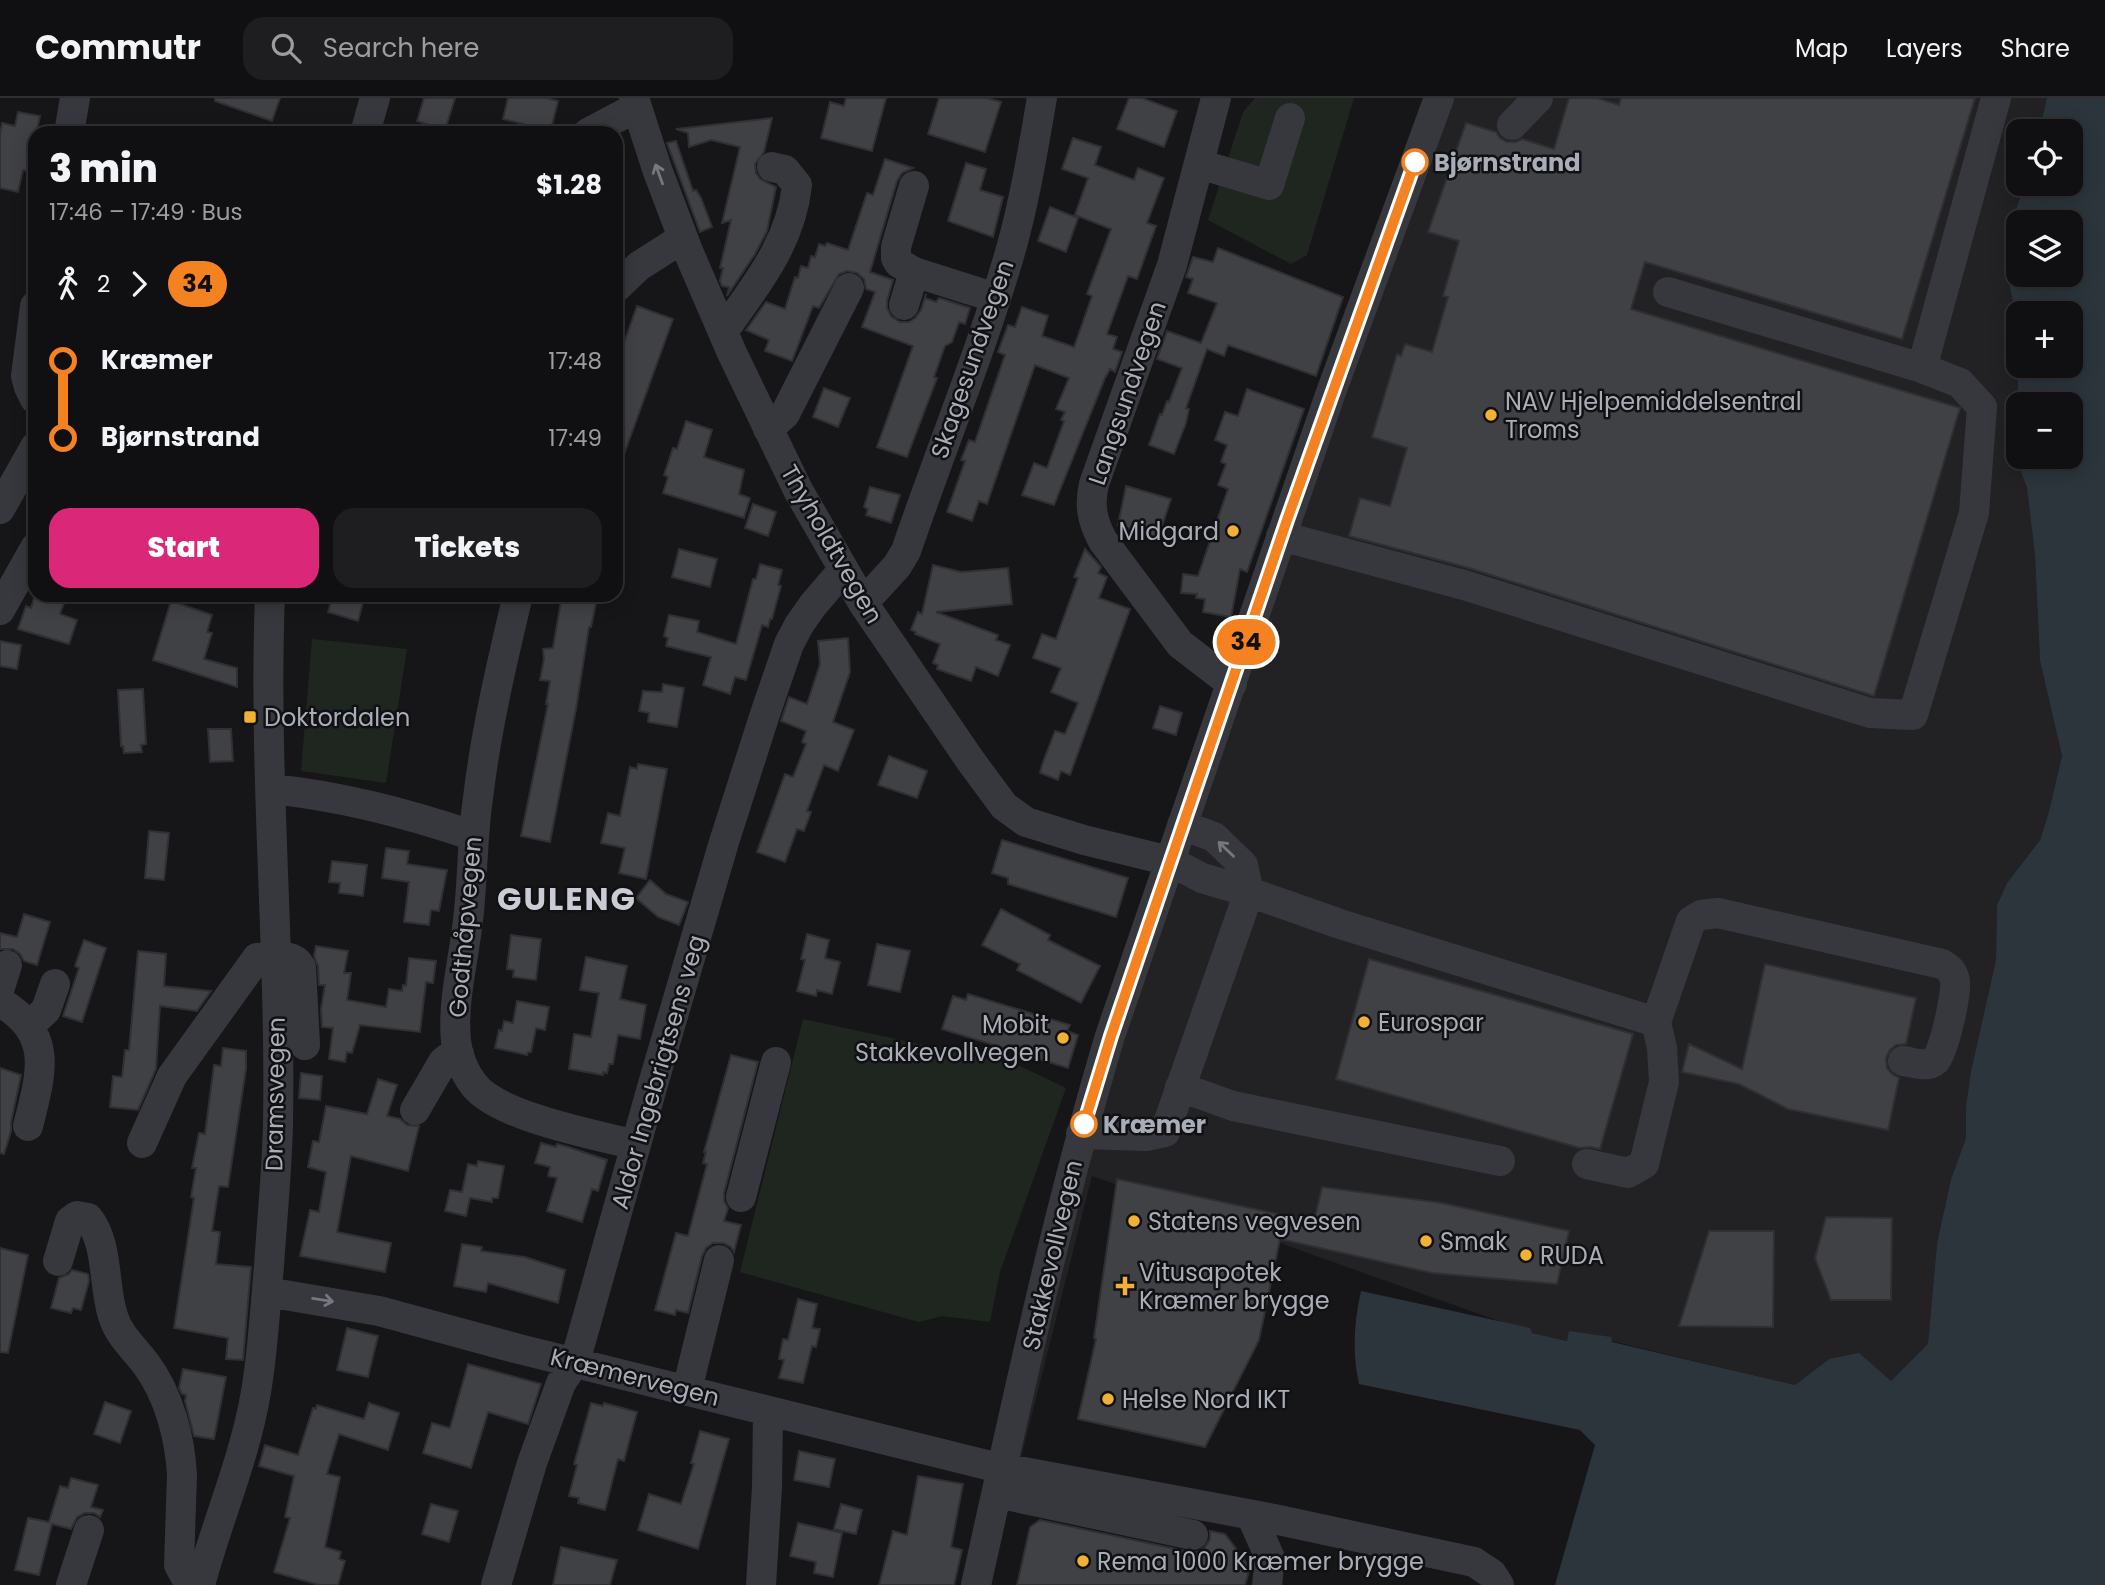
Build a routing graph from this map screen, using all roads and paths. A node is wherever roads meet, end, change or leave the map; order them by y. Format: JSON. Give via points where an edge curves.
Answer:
{"nodes":[{"id":1,"x":75,"y":98,"type":"edge"},
{"id":2,"x":375,"y":98,"type":"edge"},
{"id":3,"x":1042,"y":98,"type":"edge"},
{"id":4,"x":1216,"y":98,"type":"edge"},
{"id":5,"x":1439,"y":98,"type":"edge"},
{"id":6,"x":1538,"y":98,"type":"edge"},
{"id":7,"x":1996,"y":98,"type":"edge"},
{"id":8,"x":636,"y":102,"type":"edge"},
{"id":9,"x":1290,"y":118,"type":"dead end"},
{"id":10,"x":1512,"y":125,"type":"dead end"},
{"id":11,"x":70,"y":126,"type":"edge"},
{"id":12,"x":367,"y":126,"type":"edge"},
{"id":13,"x":600,"y":126,"type":"edge"},
{"id":14,"x":1199,"y":164,"type":"junction"},
{"id":15,"x":772,"y":167,"type":"dead end"},
{"id":16,"x":914,"y":186,"type":"dead end"},
{"id":17,"x":683,"y":238,"type":"junction"},
{"id":18,"x":914,"y":272,"type":"junction"},
{"id":19,"x":623,"y":279,"type":"edge"},
{"id":20,"x":849,"y":288,"type":"dead end"},
{"id":21,"x":1668,"y":292,"type":"dead end"},
{"id":22,"x":996,"y":298,"type":"junction"},
{"id":23,"x":904,"y":304,"type":"dead end"},
{"id":24,"x":723,"y":332,"type":"junction"},
{"id":25,"x":28,"y":360,"type":"edge"},
{"id":26,"x":1922,"y":368,"type":"junction"},
{"id":27,"x":28,"y":383,"type":"edge"},
{"id":28,"x":768,"y":429,"type":"junction"},
{"id":29,"x":28,"y":459,"type":"edge"},
{"id":30,"x":0,"y":509,"type":"edge"},
{"id":31,"x":1282,"y":536,"type":"junction"},
{"id":32,"x":28,"y":560,"type":"edge"},
{"id":33,"x":843,"y":570,"type":"junction"},
{"id":34,"x":270,"y":602,"type":"edge"},
{"id":35,"x":516,"y":602,"type":"edge"},
{"id":36,"x":863,"y":603,"type":"junction"},
{"id":37,"x":0,"y":610,"type":"edge"},
{"id":38,"x":1232,"y":684,"type":"junction"},
{"id":39,"x":271,"y":789,"type":"junction"},
{"id":40,"x":1182,"y":825,"type":"junction"},
{"id":41,"x":474,"y":836,"type":"junction"},
{"id":42,"x":1170,"y":861,"type":"junction"},
{"id":43,"x":1249,"y":892,"type":"junction"},
{"id":44,"x":275,"y":957,"type":"junction"},
{"id":45,"x":55,"y":984,"type":"dead end"},
{"id":46,"x":0,"y":1002,"type":"edge"},
{"id":47,"x":1656,"y":1022,"type":"junction"},
{"id":48,"x":30,"y":1026,"type":"junction"},
{"id":49,"x":305,"y":1045,"type":"dead end"},
{"id":50,"x":458,"y":1054,"type":"junction"},
{"id":51,"x":1903,"y":1060,"type":"dead end"},
{"id":52,"x":776,"y":1062,"type":"dead end"},
{"id":53,"x":1180,"y":1087,"type":"junction"},
{"id":54,"x":415,"y":1110,"type":"dead end"},
{"id":55,"x":28,"y":1126,"type":"dead end"},
{"id":56,"x":1081,"y":1134,"type":"junction"},
{"id":57,"x":142,"y":1143,"type":"dead end"},
{"id":58,"x":636,"y":1145,"type":"junction"},
{"id":59,"x":1500,"y":1161,"type":"dead end"},
{"id":60,"x":1587,"y":1164,"type":"dead end"},
{"id":61,"x":740,"y":1197,"type":"dead end"},
{"id":62,"x":719,"y":1260,"type":"dead end"},
{"id":63,"x":58,"y":1261,"type":"dead end"},
{"id":64,"x":267,"y":1292,"type":"junction"},
{"id":65,"x":575,"y":1362,"type":"junction"},
{"id":66,"x":687,"y":1390,"type":"junction"},
{"id":67,"x":768,"y":1411,"type":"junction"},
{"id":68,"x":999,"y":1481,"type":"junction"},
{"id":69,"x":1251,"y":1515,"type":"junction"},
{"id":70,"x":89,"y":1530,"type":"dead end"},
{"id":71,"x":1193,"y":1535,"type":"dead end"},
{"id":72,"x":75,"y":1574,"type":"edge"},
{"id":73,"x":190,"y":1585,"type":"edge"},
{"id":74,"x":200,"y":1585,"type":"edge"},
{"id":75,"x":496,"y":1585,"type":"edge"},
{"id":76,"x":761,"y":1585,"type":"edge"},
{"id":77,"x":976,"y":1585,"type":"edge"},
{"id":78,"x":1267,"y":1585,"type":"edge"},
{"id":79,"x":1499,"y":1585,"type":"edge"}],
"edges":[{"from":1,"to":11,"type":"street"},
{"from":2,"to":12,"type":"street"},
{"from":3,"to":22,"type":"street","name":"Skagesundvegen","via":[[1024,197]]},
{"from":4,"to":14,"type":"street","name":"Langsundvegen"},
{"from":5,"to":31,"type":"street","name":"Stakkevollvegen"},
{"from":6,"to":10,"type":"street"},
{"from":7,"to":26,"type":"street"},
{"from":8,"to":13,"type":"street"},
{"from":17,"to":8,"type":"street","name":"Thyholdtvegen","one_way":true},
{"from":9,"to":14,"type":"street","via":[[1269,185]]},
{"from":14,"to":38,"type":"street","name":"Langsundvegen","via":[[1172,265],[1094,484],[1090,507],[1102,541],[1180,644]]},
{"from":15,"to":24,"type":"street","via":[[785,170],[797,185],[795,206],[773,261]]},
{"from":16,"to":18,"type":"street","via":[[895,252],[899,263]]},
{"from":17,"to":19,"type":"street"},
{"from":17,"to":24,"type":"street","name":"Thyholdtvegen"},
{"from":18,"to":22,"type":"street"},
{"from":18,"to":23,"type":"street"},
{"from":20,"to":28,"type":"street","via":[[785,414]]},
{"from":21,"to":26,"type":"street"},
{"from":22,"to":36,"type":"street","name":"Skagesundvegen","via":[[906,551]]},
{"from":24,"to":28,"type":"street","name":"Thyholdtvegen"},
{"from":25,"to":27,"type":"street"},
{"from":26,"to":31,"type":"street","via":[[1960,383],[1982,407],[1974,513],[1913,715],[1870,713],[1464,586]]},
{"from":28,"to":33,"type":"street","name":"Thyholdtvegen"},
{"from":29,"to":30,"type":"street"},
{"from":31,"to":38,"type":"street","name":"Stakkevollvegen"},
{"from":32,"to":37,"type":"street"},
{"from":33,"to":36,"type":"street","name":"Thyholdtvegen"},
{"from":33,"to":58,"type":"street","name":"Aldor Ingebrigtsens veg","via":[[813,605],[789,644],[724,842]]},
{"from":34,"to":39,"type":"street","name":"Dramsvegen"},
{"from":35,"to":41,"type":"street","name":"Godthåpvegen","via":[[482,765]]},
{"from":36,"to":42,"type":"street","name":"Thyholdtvegen","via":[[1004,806],[1038,825]]},
{"from":38,"to":40,"type":"street","name":"Stakkevollvegen"},
{"from":39,"to":41,"type":"street","via":[[365,803]]},
{"from":39,"to":44,"type":"street","name":"Dramsvegen"},
{"from":40,"to":42,"type":"street","name":"Stakkevollvegen"},
{"from":43,"to":40,"type":"street","one_way":true,"via":[[1243,864],[1214,837]]},
{"from":41,"to":50,"type":"street","name":"Godthåpvegen","via":[[456,1004]]},
{"from":42,"to":43,"type":"street","name":"Thyholdtvegen","via":[[1202,878]]},
{"from":42,"to":56,"type":"street","name":"Stakkevollvegen"},
{"from":43,"to":47,"type":"street","name":"Thyholdtvegen"},
{"from":43,"to":53,"type":"street"},
{"from":44,"to":49,"type":"street","via":[[290,957],[301,967]]},
{"from":44,"to":57,"type":"street","via":[[257,958],[172,1076]]},
{"from":44,"to":64,"type":"street","name":"Dramsvegen","via":[[278,1126]]},
{"from":45,"to":48,"type":"street","via":[[46,1010]]},
{"from":46,"to":48,"type":"street"},
{"from":47,"to":51,"type":"street","via":[[1691,921],[1718,913],[1942,964],[1952,971],[1956,984],[1936,1060],[1928,1064]]},
{"from":47,"to":60,"type":"street","via":[[1664,1083],[1644,1164],[1628,1174]]},
{"from":48,"to":55,"type":"street","via":[[40,1058]]},
{"from":50,"to":54,"type":"street","via":[[443,1062]]},
{"from":50,"to":58,"type":"street","name":"Godthåpvegen","via":[[476,1087],[499,1104],[552,1124]]},
{"from":52,"to":61,"type":"street"},
{"from":53,"to":56,"type":"street","via":[[1165,1132],[1146,1136]]},
{"from":53,"to":59,"type":"street","via":[[1233,1106]]},
{"from":56,"to":68,"type":"street","name":"Stakkevollvegen"},
{"from":58,"to":65,"type":"street","name":"Aldor Ingebrigtsens veg"},
{"from":62,"to":66,"type":"street"},
{"from":63,"to":73,"type":"street","via":[[71,1222],[81,1215],[88,1218],[97,1234],[120,1334],[156,1379],[172,1420],[183,1475],[179,1565]]},
{"from":64,"to":65,"type":"street","name":"Kræmervegen","one_way":true,"via":[[379,1311]]},
{"from":64,"to":74,"type":"street","name":"Dramsvegen","via":[[256,1394]]},
{"from":65,"to":66,"type":"street","name":"Kræmervegen"},
{"from":65,"to":75,"type":"street","name":"Aldor Ingebrigtsens veg","via":[[561,1384],[540,1440]]},
{"from":66,"to":67,"type":"street","name":"Kræmervegen"},
{"from":67,"to":68,"type":"street","name":"Kræmervegen"},
{"from":67,"to":76,"type":"street"},
{"from":68,"to":69,"type":"street"},
{"from":68,"to":71,"type":"street"},
{"from":68,"to":77,"type":"street","name":"Stakkevollvegen"},
{"from":69,"to":78,"type":"street","via":[[1270,1558]]},
{"from":69,"to":79,"type":"street","via":[[1474,1562]]},
{"from":70,"to":72,"type":"street"}]}
